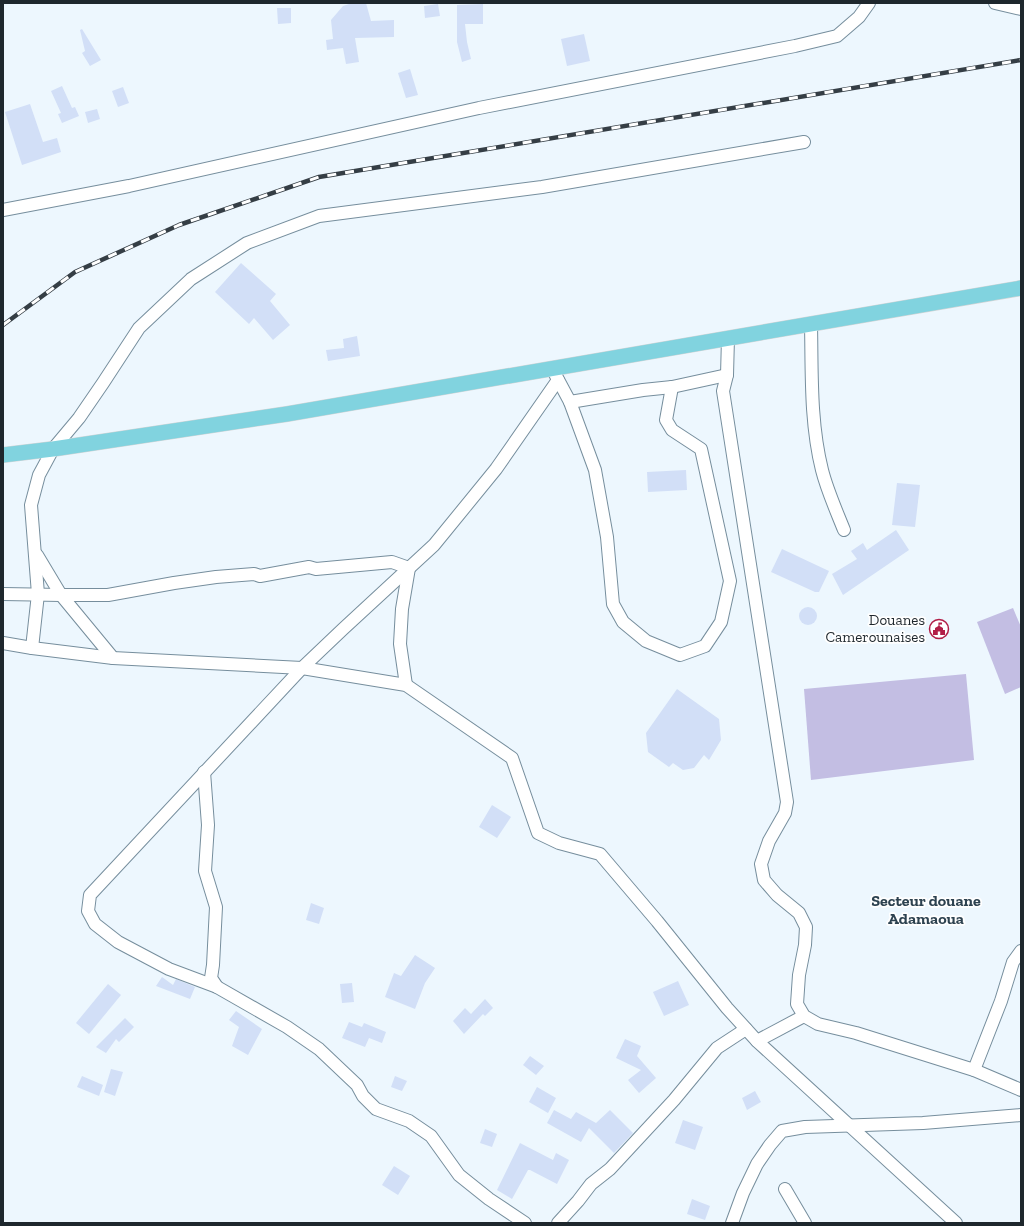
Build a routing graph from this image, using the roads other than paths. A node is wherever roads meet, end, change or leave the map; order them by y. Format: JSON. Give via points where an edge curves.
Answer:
{"nodes":[{"id":1,"x":869,"y":3,"type":"edge"},
{"id":2,"x":995,"y":3,"type":"edge"},
{"id":3,"x":1021,"y":9,"type":"edge"},
{"id":4,"x":804,"y":142,"type":"dead end"},
{"id":5,"x":3,"y":210,"type":"edge"},
{"id":6,"x":1021,"y":288,"type":"edge"},
{"id":7,"x":811,"y":324,"type":"junction"},
{"id":8,"x":728,"y":338,"type":"junction"},
{"id":9,"x":555,"y":374,"type":"junction"},
{"id":10,"x":727,"y":375,"type":"junction"},
{"id":11,"x":672,"y":387,"type":"junction"},
{"id":12,"x":570,"y":402,"type":"junction"},
{"id":13,"x":53,"y":449,"type":"junction"},
{"id":14,"x":3,"y":455,"type":"edge"},
{"id":15,"x":844,"y":530,"type":"dead end"},
{"id":16,"x":36,"y":553,"type":"junction"},
{"id":17,"x":409,"y":568,"type":"junction"},
{"id":18,"x":3,"y":594,"type":"edge"},
{"id":19,"x":38,"y":594,"type":"junction"},
{"id":20,"x":61,"y":595,"type":"junction"},
{"id":21,"x":3,"y":643,"type":"edge"},
{"id":22,"x":32,"y":648,"type":"junction"},
{"id":23,"x":113,"y":658,"type":"junction"},
{"id":24,"x":302,"y":668,"type":"junction"},
{"id":25,"x":406,"y":685,"type":"junction"},
{"id":26,"x":204,"y":772,"type":"junction"},
{"id":27,"x":1021,"y":951,"type":"edge"},
{"id":28,"x":217,"y":988,"type":"junction"},
{"id":29,"x":804,"y":1016,"type":"junction"},
{"id":30,"x":746,"y":1029,"type":"junction"},
{"id":31,"x":757,"y":1041,"type":"junction"},
{"id":32,"x":974,"y":1070,"type":"junction"},
{"id":33,"x":1021,"y":1090,"type":"edge"},
{"id":34,"x":1021,"y":1115,"type":"edge"},
{"id":35,"x":849,"y":1125,"type":"junction"},
{"id":36,"x":785,"y":1188,"type":"dead end"},
{"id":37,"x":524,"y":1223,"type":"edge"},
{"id":38,"x":558,"y":1223,"type":"edge"},
{"id":39,"x":732,"y":1223,"type":"edge"},
{"id":40,"x":805,"y":1223,"type":"edge"},
{"id":41,"x":956,"y":1223,"type":"edge"}],
"edges":[{"from":1,"to":5,"type":"street","via":[[859,17],[837,36],[479,108],[129,186]]},
{"from":2,"to":3,"type":"street"},
{"from":4,"to":13,"type":"street","via":[[542,187],[319,216],[246,244],[192,279],[139,328],[79,418]]},
{"from":6,"to":7,"type":"main road"},
{"from":7,"to":8,"type":"main road"},
{"from":7,"to":15,"type":"street","via":[[812,398],[816,440],[830,496]]},
{"from":8,"to":9,"type":"main road"},
{"from":8,"to":10,"type":"street"},
{"from":9,"to":12,"type":"street"},
{"from":9,"to":13,"type":"main road"},
{"from":9,"to":17,"type":"street","via":[[496,469],[434,545]]},
{"from":10,"to":11,"type":"street"},
{"from":10,"to":29,"type":"street","via":[[723,391],[787,802],[785,813],[769,841],[761,864],[764,880],[799,913],[806,927],[797,1004]]},
{"from":11,"to":12,"type":"street"},
{"from":11,"to":12,"type":"street","via":[[666,420],[672,430],[701,450],[730,581],[721,622],[705,646],[680,655],[646,641],[623,622],[613,604],[607,537],[596,470]]},
{"from":13,"to":14,"type":"main road"},
{"from":13,"to":16,"type":"street","via":[[39,475],[31,505]]},
{"from":16,"to":19,"type":"street"},
{"from":16,"to":20,"type":"street"},
{"from":17,"to":20,"type":"street","via":[[392,562],[316,569],[309,567],[260,576],[254,574],[216,577],[108,595]]},
{"from":17,"to":24,"type":"street"},
{"from":17,"to":25,"type":"street","via":[[402,609],[400,644]]},
{"from":18,"to":19,"type":"street"},
{"from":19,"to":20,"type":"street"},
{"from":19,"to":22,"type":"street"},
{"from":20,"to":23,"type":"street"},
{"from":21,"to":22,"type":"street"},
{"from":22,"to":23,"type":"street"},
{"from":23,"to":24,"type":"street"},
{"from":24,"to":25,"type":"street"},
{"from":24,"to":26,"type":"street"},
{"from":25,"to":30,"type":"street","via":[[512,758],[538,833],[559,843],[600,854]]},
{"from":26,"to":28,"type":"street","via":[[208,825],[205,870],[216,907],[211,978]]},
{"from":26,"to":28,"type":"street","via":[[90,895],[88,910],[95,924],[118,942],[169,969]]},
{"from":27,"to":32,"type":"street","via":[[1013,962],[1001,1002]]},
{"from":28,"to":37,"type":"street","via":[[287,1027],[319,1049],[357,1085],[363,1096],[376,1109],[409,1121],[431,1136],[459,1175]]},
{"from":29,"to":31,"type":"street"},
{"from":29,"to":32,"type":"street","via":[[818,1024],[856,1033]]},
{"from":30,"to":31,"type":"street"},
{"from":30,"to":38,"type":"street","via":[[717,1048],[674,1100],[610,1169],[590,1184]]},
{"from":31,"to":35,"type":"street"},
{"from":32,"to":33,"type":"street"},
{"from":34,"to":35,"type":"street","via":[[872,1126]]},
{"from":35,"to":39,"type":"street","via":[[805,1127],[782,1132],[757,1164]]},
{"from":35,"to":41,"type":"street"},
{"from":36,"to":40,"type":"street"}]}
